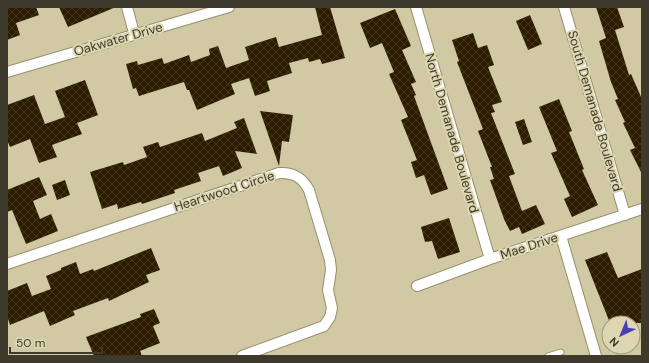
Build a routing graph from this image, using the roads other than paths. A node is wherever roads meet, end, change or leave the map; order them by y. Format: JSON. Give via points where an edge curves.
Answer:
{"nodes":[{"id":1,"x":127,"y":7,"type":"edge"},
{"id":2,"x":229,"y":7,"type":"edge"},
{"id":3,"x":416,"y":7,"type":"edge"},
{"id":4,"x":564,"y":7,"type":"edge"},
{"id":5,"x":134,"y":33,"type":"junction"},
{"id":6,"x":7,"y":72,"type":"edge"},
{"id":7,"x":642,"y":209,"type":"edge"},
{"id":8,"x":625,"y":215,"type":"junction"},
{"id":9,"x":561,"y":236,"type":"junction"},
{"id":10,"x":490,"y":259,"type":"junction"},
{"id":11,"x":7,"y":264,"type":"edge"},
{"id":12,"x":417,"y":286,"type":"dead end"},
{"id":13,"x":561,"y":352,"type":"dead end"},
{"id":14,"x":242,"y":356,"type":"edge"},
{"id":15,"x":548,"y":356,"type":"edge"},
{"id":16,"x":596,"y":356,"type":"edge"}],
"edges":[{"from":1,"to":5,"type":"street"},
{"from":2,"to":5,"type":"street","name":"Oakwater Drive"},
{"from":3,"to":10,"type":"street","name":"North Demanade Boulevard"},
{"from":4,"to":8,"type":"street","name":"South Demanade Boulevard"},
{"from":5,"to":6,"type":"street","name":"Oakwater Drive"},
{"from":7,"to":8,"type":"street","name":"Mae Drive"},
{"from":8,"to":9,"type":"street","name":"Mae Drive"},
{"from":9,"to":10,"type":"street","name":"Mae Drive"},
{"from":9,"to":16,"type":"street"},
{"from":10,"to":12,"type":"street","name":"Mae Drive"},
{"from":11,"to":14,"type":"street","name":"Heartwood Circle","via":[[278,173],[288,172],[297,175],[309,190],[330,260],[330,317],[320,329]]},
{"from":13,"to":15,"type":"lane"}]}
